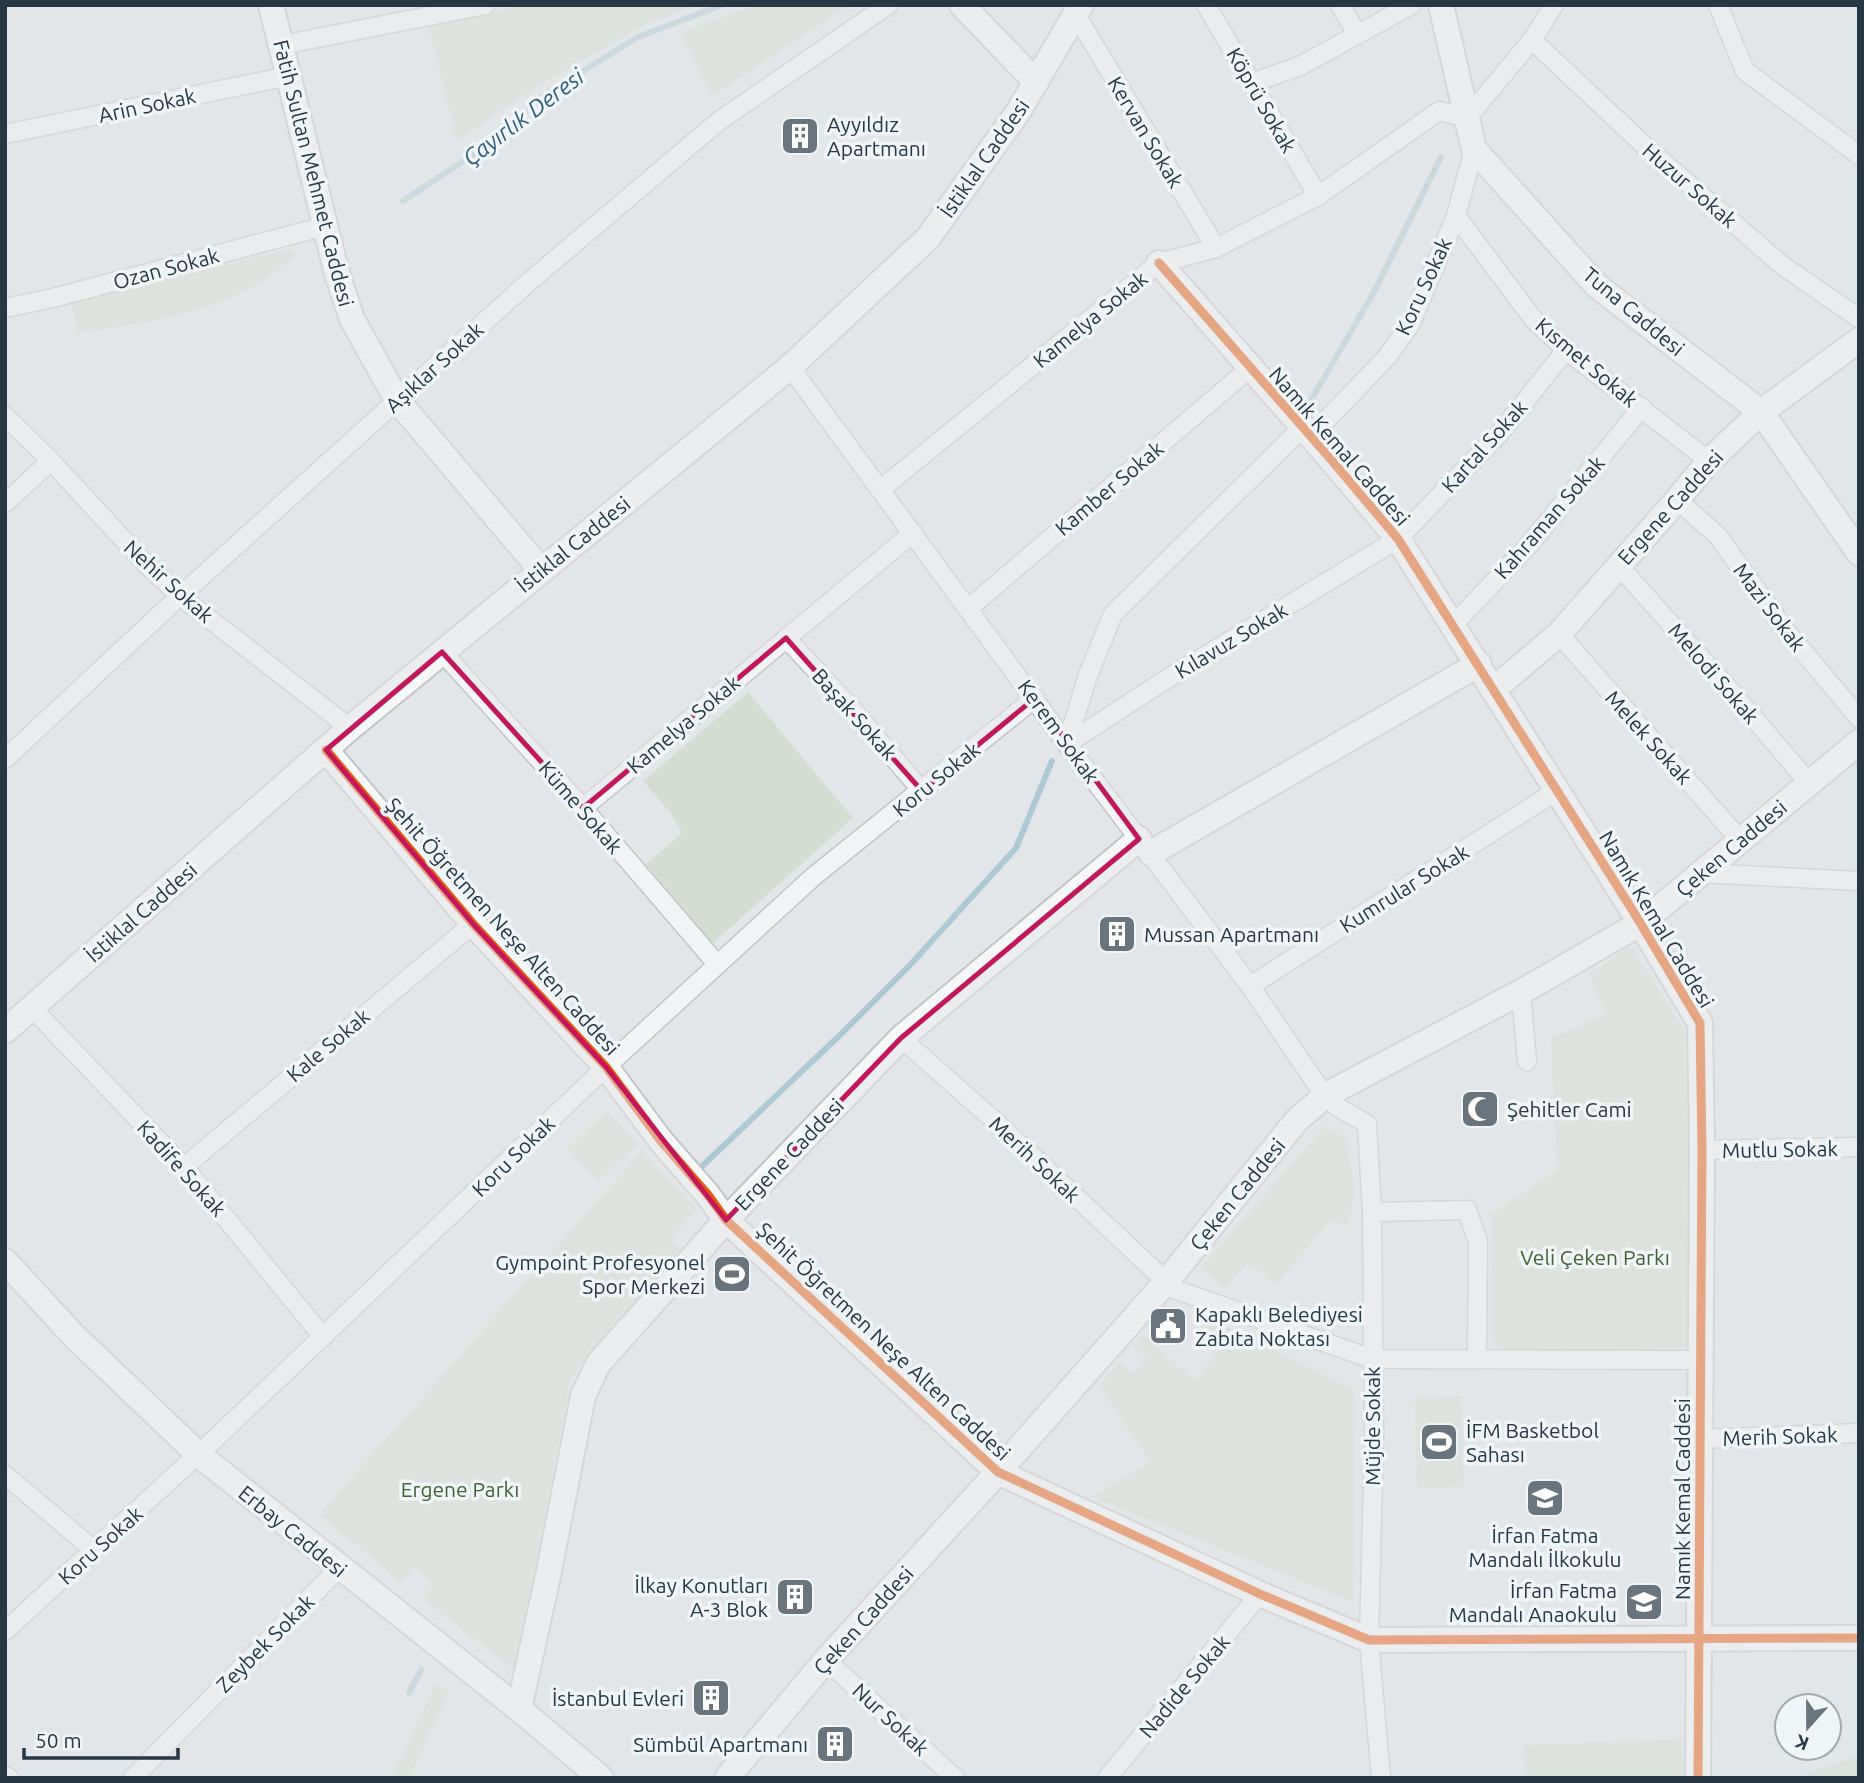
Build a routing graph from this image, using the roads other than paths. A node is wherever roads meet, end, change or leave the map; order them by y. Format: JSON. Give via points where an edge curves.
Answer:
{"nodes":[{"id":1,"x":271,"y":5,"type":"edge"},
{"id":2,"x":485,"y":5,"type":"edge"},
{"id":3,"x":888,"y":5,"type":"edge"},
{"id":4,"x":962,"y":5,"type":"edge"},
{"id":5,"x":1206,"y":5,"type":"edge"},
{"id":6,"x":1340,"y":5,"type":"edge"},
{"id":7,"x":1411,"y":5,"type":"edge"},
{"id":8,"x":1441,"y":5,"type":"edge"},
{"id":9,"x":1554,"y":5,"type":"edge"},
{"id":10,"x":1718,"y":5,"type":"edge"},
{"id":11,"x":1078,"y":10,"type":"edge"},
{"id":12,"x":1357,"y":33,"type":"junction"},
{"id":13,"x":1532,"y":40,"type":"junction"},
{"id":14,"x":282,"y":45,"type":"junction"},
{"id":15,"x":289,"y":76,"type":"junction"},
{"id":16,"x":1036,"y":82,"type":"junction"},
{"id":17,"x":1252,"y":83,"type":"junction"},
{"id":18,"x":1467,"y":118,"type":"junction"},
{"id":19,"x":5,"y":134,"type":"edge"},
{"id":20,"x":1474,"y":149,"type":"junction"},
{"id":21,"x":1859,"y":155,"type":"edge"},
{"id":22,"x":1318,"y":195,"type":"junction"},
{"id":23,"x":1456,"y":216,"type":"junction"},
{"id":24,"x":328,"y":236,"type":"junction"},
{"id":25,"x":1216,"y":248,"type":"junction"},
{"id":26,"x":1159,"y":263,"type":"junction"},
{"id":27,"x":5,"y":308,"type":"edge"},
{"id":28,"x":1859,"y":318,"type":"edge"},
{"id":29,"x":1859,"y":340,"type":"edge"},
{"id":30,"x":1566,"y":349,"type":"junction"},
{"id":31,"x":790,"y":367,"type":"junction"},
{"id":32,"x":1250,"y":368,"type":"junction"},
{"id":33,"x":397,"y":400,"type":"junction"},
{"id":34,"x":1642,"y":407,"type":"junction"},
{"id":35,"x":1761,"y":412,"type":"junction"},
{"id":36,"x":5,"y":416,"type":"edge"},
{"id":37,"x":1307,"y":432,"type":"junction"},
{"id":38,"x":51,"y":461,"type":"junction"},
{"id":39,"x":1709,"y":461,"type":"junction"},
{"id":40,"x":881,"y":489,"type":"junction"},
{"id":41,"x":1677,"y":500,"type":"junction"},
{"id":42,"x":5,"y":503,"type":"edge"},
{"id":43,"x":914,"y":533,"type":"junction"},
{"id":44,"x":1398,"y":539,"type":"junction"},
{"id":45,"x":1859,"y":553,"type":"edge"},
{"id":46,"x":1618,"y":565,"type":"junction"},
{"id":47,"x":541,"y":570,"type":"junction"},
{"id":48,"x":180,"y":596,"type":"junction"},
{"id":49,"x":969,"y":607,"type":"junction"},
{"id":50,"x":1453,"y":625,"type":"junction"},
{"id":51,"x":1559,"y":634,"type":"junction"},
{"id":52,"x":786,"y":638,"type":"junction"},
{"id":53,"x":442,"y":652,"type":"junction"},
{"id":54,"x":1479,"y":664,"type":"junction"},
{"id":55,"x":1494,"y":689,"type":"junction"},
{"id":56,"x":1035,"y":698,"type":"junction"},
{"id":57,"x":1859,"y":718,"type":"edge"},
{"id":58,"x":350,"y":728,"type":"junction"},
{"id":59,"x":1859,"y":742,"type":"edge"},
{"id":60,"x":1067,"y":744,"type":"junction"},
{"id":61,"x":326,"y":750,"type":"junction"},
{"id":62,"x":5,"y":759,"type":"edge"},
{"id":63,"x":1809,"y":783,"type":"junction"},
{"id":64,"x":1558,"y":790,"type":"junction"},
{"id":65,"x":922,"y":791,"type":"junction"},
{"id":66,"x":583,"y":808,"type":"junction"},
{"id":67,"x":1740,"y":840,"type":"junction"},
{"id":68,"x":1145,"y":846,"type":"junction"},
{"id":69,"x":1700,"y":873,"type":"junction"},
{"id":70,"x":1859,"y":881,"type":"edge"},
{"id":71,"x":1641,"y":923,"type":"junction"},
{"id":72,"x":473,"y":924,"type":"junction"},
{"id":73,"x":718,"y":964,"type":"junction"},
{"id":74,"x":1250,"y":986,"type":"junction"},
{"id":75,"x":1521,"y":992,"type":"junction"},
{"id":76,"x":32,"y":1008,"type":"junction"},
{"id":77,"x":5,"y":1031,"type":"edge"},
{"id":78,"x":901,"y":1038,"type":"junction"},
{"id":79,"x":1527,"y":1061,"type":"dead end"},
{"id":80,"x":606,"y":1067,"type":"junction"},
{"id":81,"x":1326,"y":1095,"type":"junction"},
{"id":82,"x":1859,"y":1147,"type":"edge"},
{"id":83,"x":1702,"y":1150,"type":"junction"},
{"id":84,"x":184,"y":1167,"type":"junction"},
{"id":85,"x":1372,"y":1212,"type":"junction"},
{"id":86,"x":726,"y":1220,"type":"junction"},
{"id":87,"x":5,"y":1261,"type":"edge"},
{"id":88,"x":1166,"y":1282,"type":"junction"},
{"id":89,"x":323,"y":1337,"type":"junction"},
{"id":90,"x":1477,"y":1358,"type":"junction"},
{"id":91,"x":1372,"y":1359,"type":"junction"},
{"id":92,"x":1700,"y":1360,"type":"junction"},
{"id":93,"x":1859,"y":1433,"type":"edge"},
{"id":94,"x":1701,"y":1439,"type":"junction"},
{"id":95,"x":198,"y":1454,"type":"junction"},
{"id":96,"x":998,"y":1472,"type":"junction"},
{"id":97,"x":5,"y":1475,"type":"edge"},
{"id":98,"x":94,"y":1550,"type":"junction"},
{"id":99,"x":339,"y":1568,"type":"junction"},
{"id":100,"x":1260,"y":1594,"type":"junction"},
{"id":101,"x":5,"y":1631,"type":"edge"},
{"id":102,"x":1859,"y":1638,"type":"edge"},
{"id":103,"x":1698,"y":1639,"type":"junction"},
{"id":104,"x":1369,"y":1640,"type":"junction"},
{"id":105,"x":826,"y":1660,"type":"junction"},
{"id":106,"x":519,"y":1709,"type":"junction"},
{"id":107,"x":133,"y":1778,"type":"edge"},
{"id":108,"x":601,"y":1778,"type":"edge"},
{"id":109,"x":727,"y":1778,"type":"edge"},
{"id":110,"x":955,"y":1778,"type":"edge"},
{"id":111,"x":1107,"y":1778,"type":"edge"},
{"id":112,"x":1381,"y":1778,"type":"edge"},
{"id":113,"x":1698,"y":1778,"type":"edge"}],
"edges":[{"from":1,"to":14,"type":"street","name":"Fatih Sultan Mehmet Caddesi"},
{"from":2,"to":14,"type":"street"},
{"from":3,"to":33,"type":"street","name":"Aşıklar Sokak","via":[[719,121]]},
{"from":4,"to":16,"type":"street"},
{"from":5,"to":17,"type":"street","name":"Köprü Sokak"},
{"from":6,"to":12,"type":"street"},
{"from":7,"to":12,"type":"street"},
{"from":8,"to":18,"type":"street","name":"Tuna Caddesi"},
{"from":9,"to":13,"type":"street"},
{"from":10,"to":21,"type":"street","via":[[1745,71]]},
{"from":11,"to":16,"type":"street","name":"İstiklal Caddesi"},
{"from":11,"to":25,"type":"street","name":"Kervan Sokak"},
{"from":12,"to":17,"type":"street","via":[[1300,66]]},
{"from":13,"to":18,"type":"street"},
{"from":13,"to":28,"type":"street","name":"Huzur Sokak","via":[[1783,266]]},
{"from":14,"to":15,"type":"street","name":"Fatih Sultan Mehmet Caddesi"},
{"from":15,"to":19,"type":"street","name":"Arin Sokak"},
{"from":15,"to":24,"type":"street","name":"Fatih Sultan Mehmet Caddesi"},
{"from":16,"to":31,"type":"street","name":"İstiklal Caddesi","via":[[928,238]]},
{"from":17,"to":22,"type":"street","name":"Köprü Sokak"},
{"from":18,"to":20,"type":"street","name":"Tuna Caddesi"},
{"from":18,"to":22,"type":"street","name":"Kamelya Sokak","via":[[1439,111]]},
{"from":20,"to":23,"type":"street","name":"Koru Sokak"},
{"from":20,"to":35,"type":"street","name":"Tuna Caddesi","via":[[1597,286]]},
{"from":22,"to":25,"type":"street","name":"Kamelya Sokak"},
{"from":23,"to":30,"type":"street","name":"Kısmet Sokak","via":[[1534,320]]},
{"from":23,"to":37,"type":"street","name":"Koru Sokak","via":[[1409,325],[1385,358]]},
{"from":24,"to":27,"type":"street","name":"Ozan Sokak"},
{"from":24,"to":33,"type":"street","name":"Fatih Sultan Mehmet Caddesi","via":[[352,319]]},
{"from":25,"to":26,"type":"street","name":"Kamelya Sokak"},
{"from":26,"to":32,"type":"street","name":"Namık Kemal Caddesi"},
{"from":26,"to":40,"type":"street","name":"Kamelya Sokak"},
{"from":29,"to":35,"type":"street","name":"Ergene Caddesi"},
{"from":30,"to":34,"type":"street","name":"Kısmet Sokak"},
{"from":30,"to":44,"type":"street","name":"Kartal Sokak","via":[[1499,434]]},
{"from":31,"to":40,"type":"street","name":"Kerem Sokak"},
{"from":31,"to":47,"type":"street","name":"İstiklal Caddesi"},
{"from":32,"to":37,"type":"street","name":"Namık Kemal Caddesi"},
{"from":32,"to":49,"type":"street","name":"Kamber Sokak"},
{"from":33,"to":47,"type":"street","name":"Fatih Sultan Mehmet Caddesi"},
{"from":33,"to":48,"type":"street","name":"Aşıklar Sokak"},
{"from":34,"to":39,"type":"street","name":"Kısmet Sokak"},
{"from":34,"to":50,"type":"street","name":"Kahraman Sokak","via":[[1528,546]]},
{"from":35,"to":39,"type":"street","name":"Ergene Caddesi"},
{"from":35,"to":45,"type":"street","name":"Tuna Caddesi"},
{"from":36,"to":38,"type":"street","name":"Nehir Sokak"},
{"from":37,"to":44,"type":"street","name":"Namık Kemal Caddesi"},
{"from":37,"to":60,"type":"street","name":"Koru Sokak","via":[[1113,614]]},
{"from":38,"to":42,"type":"street"},
{"from":38,"to":48,"type":"street","name":"Nehir Sokak"},
{"from":39,"to":41,"type":"street","name":"Ergene Caddesi"},
{"from":40,"to":43,"type":"street","name":"Kerem Sokak"},
{"from":41,"to":46,"type":"street","name":"Ergene Caddesi"},
{"from":41,"to":57,"type":"street","name":"Mazi Sokak","via":[[1718,536],[1786,631]]},
{"from":43,"to":49,"type":"street","name":"Kerem Sokak"},
{"from":43,"to":52,"type":"street","name":"Kamelya Sokak"},
{"from":44,"to":50,"type":"street","name":"Namık Kemal Caddesi"},
{"from":44,"to":60,"type":"street","name":"Kılavuz Sokak"},
{"from":46,"to":51,"type":"street","name":"Ergene Caddesi"},
{"from":46,"to":63,"type":"street","name":"Melodi Sokak"},
{"from":47,"to":53,"type":"street","name":"İstiklal Caddesi"},
{"from":48,"to":58,"type":"street","name":"Nehir Sokak"},
{"from":48,"to":62,"type":"street","name":"Aşıklar Sokak"},
{"from":49,"to":56,"type":"street","name":"Kerem Sokak"},
{"from":50,"to":54,"type":"street","name":"Namık Kemal Caddesi"},
{"from":51,"to":55,"type":"street","name":"Ergene Caddesi"},
{"from":51,"to":67,"type":"street","name":"Melek Sokak"},
{"from":52,"to":65,"type":"street","name":"Başak Sokak"},
{"from":52,"to":66,"type":"street","name":"Kamelya Sokak"},
{"from":53,"to":58,"type":"street","name":"İstiklal Caddesi"},
{"from":53,"to":66,"type":"street","name":"Küme Sokak"},
{"from":54,"to":55,"type":"street","name":"Namık Kemal Caddesi"},
{"from":54,"to":68,"type":"street","name":"Ergene Caddesi"},
{"from":55,"to":64,"type":"street","name":"Namık Kemal Caddesi"},
{"from":56,"to":60,"type":"street","name":"Kerem Sokak"},
{"from":56,"to":65,"type":"street","name":"Koru Sokak"},
{"from":58,"to":61,"type":"street","name":"İstiklal Caddesi"},
{"from":59,"to":63,"type":"street","name":"Çeken Caddesi"},
{"from":60,"to":68,"type":"street","name":"Kerem Sokak"},
{"from":61,"to":72,"type":"street","name":"Şehit Öğretmen Neşe Alten Caddesi"},
{"from":61,"to":76,"type":"street","name":"İstiklal Caddesi"},
{"from":63,"to":67,"type":"street","name":"Çeken Caddesi"},
{"from":64,"to":71,"type":"street","name":"Namık Kemal Caddesi"},
{"from":64,"to":74,"type":"street","name":"Kumrular Sokak"},
{"from":65,"to":73,"type":"street","name":"Koru Sokak","via":[[813,877]]},
{"from":66,"to":73,"type":"street","name":"Küme Sokak"},
{"from":67,"to":69,"type":"street","name":"Çeken Caddesi"},
{"from":68,"to":74,"type":"street","name":"Kerem Sokak"},
{"from":68,"to":78,"type":"street","name":"Ergene Caddesi"},
{"from":69,"to":70,"type":"street"},
{"from":69,"to":71,"type":"street","name":"Çeken Caddesi"},
{"from":71,"to":75,"type":"street","name":"Çeken Caddesi"},
{"from":71,"to":83,"type":"street","name":"Namık Kemal Caddesi","via":[[1700,1023]]},
{"from":72,"to":80,"type":"street","name":"Şehit Öğretmen Neşe Alten Caddesi"},
{"from":72,"to":84,"type":"street","name":"Kale Sokak"},
{"from":73,"to":80,"type":"street","name":"Koru Sokak"},
{"from":74,"to":81,"type":"street","name":"Kerem Sokak"},
{"from":75,"to":79,"type":"street"},
{"from":75,"to":81,"type":"street","name":"Çeken Caddesi"},
{"from":76,"to":77,"type":"street","name":"İstiklal Caddesi"},
{"from":76,"to":84,"type":"street","name":"Kadife Sokak"},
{"from":78,"to":86,"type":"street","name":"Ergene Caddesi"},
{"from":78,"to":88,"type":"street","name":"Merih Sokak"},
{"from":80,"to":86,"type":"street","name":"Şehit Öğretmen Neşe Alten Caddesi"},
{"from":80,"to":89,"type":"street","name":"Koru Sokak"},
{"from":81,"to":85,"type":"street","name":"Müjde Sokak","via":[[1367,1125]]},
{"from":81,"to":88,"type":"street","name":"Çeken Caddesi","via":[[1297,1120]]},
{"from":82,"to":83,"type":"street","name":"Mutlu Sokak"},
{"from":83,"to":92,"type":"street","name":"Namık Kemal Caddesi"},
{"from":84,"to":89,"type":"street","name":"Kadife Sokak"},
{"from":85,"to":90,"type":"street","via":[[1468,1210],[1478,1242]]},
{"from":85,"to":91,"type":"street","name":"Müjde Sokak"},
{"from":86,"to":96,"type":"street","name":"Şehit Öğretmen Neşe Alten Caddesi"},
{"from":86,"to":106,"type":"street","name":"Ergene Caddesi","via":[[589,1379]]},
{"from":87,"to":95,"type":"street","name":"Erbay Caddesi","via":[[74,1336]]},
{"from":88,"to":91,"type":"street","name":"Merih Sokak","via":[[1174,1289]]},
{"from":88,"to":96,"type":"street","name":"Çeken Caddesi"},
{"from":89,"to":95,"type":"street","name":"Koru Sokak"},
{"from":90,"to":91,"type":"street"},
{"from":90,"to":92,"type":"street"},
{"from":91,"to":104,"type":"street","name":"Müjde Sokak"},
{"from":92,"to":94,"type":"street","name":"Namık Kemal Caddesi"},
{"from":93,"to":94,"type":"street","name":"Merih Sokak"},
{"from":94,"to":103,"type":"street","name":"Namık Kemal Caddesi"},
{"from":95,"to":98,"type":"street","name":"Koru Sokak"},
{"from":95,"to":99,"type":"street","name":"Erbay Caddesi"},
{"from":96,"to":100,"type":"street","name":"Şehit Öğretmen Neşe Alten Caddesi"},
{"from":96,"to":105,"type":"street","name":"Çeken Caddesi"},
{"from":97,"to":98,"type":"street"},
{"from":98,"to":101,"type":"street","name":"Koru Sokak"},
{"from":99,"to":106,"type":"street","name":"Erbay Caddesi"},
{"from":99,"to":107,"type":"street","name":"Zeybek Sokak"},
{"from":100,"to":104,"type":"street","name":"Şehit Öğretmen Neşe Alten Caddesi"},
{"from":100,"to":111,"type":"street","name":"Nadide Sokak"},
{"from":102,"to":103,"type":"street","name":"Şehit Öğretmen Neşe Alten Caddesi"},
{"from":103,"to":104,"type":"street","name":"Şehit Öğretmen Neşe Alten Caddesi"},
{"from":103,"to":113,"type":"street","name":"Namık Kemal Caddesi"},
{"from":104,"to":112,"type":"street","name":"Müjde Sokak"},
{"from":105,"to":109,"type":"street","name":"Çeken Caddesi"},
{"from":105,"to":110,"type":"street","name":"Nur Sokak"},
{"from":106,"to":108,"type":"street","name":"Erbay Caddesi"}]}
